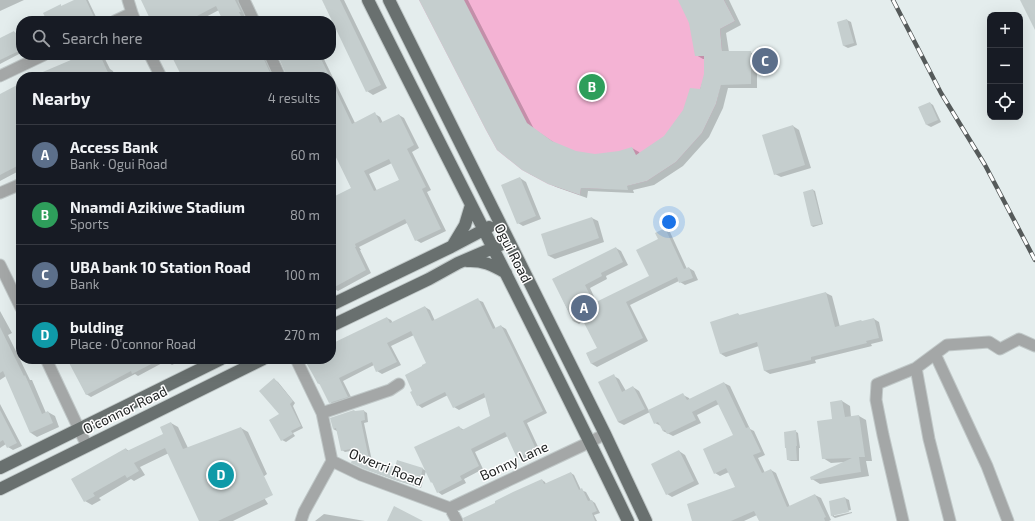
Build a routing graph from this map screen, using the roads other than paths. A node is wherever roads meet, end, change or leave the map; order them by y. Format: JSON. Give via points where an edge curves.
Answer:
{"nodes":[{"id":1,"x":128,"y":0,"type":"edge"},
{"id":2,"x":244,"y":0,"type":"edge"},
{"id":3,"x":368,"y":0,"type":"edge"},
{"id":4,"x":389,"y":0,"type":"edge"},
{"id":5,"x":133,"y":16,"type":"edge"},
{"id":6,"x":252,"y":16,"type":"edge"},
{"id":7,"x":34,"y":60,"type":"edge"},
{"id":8,"x":152,"y":60,"type":"edge"},
{"id":9,"x":272,"y":60,"type":"edge"},
{"id":10,"x":158,"y":72,"type":"edge"},
{"id":11,"x":278,"y":72,"type":"edge"},
{"id":12,"x":0,"y":76,"type":"edge"},
{"id":13,"x":16,"y":186,"type":"edge"},
{"id":14,"x":0,"y":193,"type":"edge"},
{"id":15,"x":471,"y":205,"type":"junction"},
{"id":16,"x":499,"y":221,"type":"junction"},
{"id":17,"x":484,"y":230,"type":"junction"},
{"id":18,"x":508,"y":241,"type":"junction"},
{"id":19,"x":451,"y":247,"type":"junction"},
{"id":20,"x":493,"y":248,"type":"junction"},
{"id":21,"x":458,"y":262,"type":"junction"},
{"id":22,"x":0,"y":265,"type":"edge"},
{"id":23,"x":507,"y":274,"type":"junction"},
{"id":24,"x":16,"y":295,"type":"edge"},
{"id":25,"x":336,"y":303,"type":"edge"},
{"id":26,"x":336,"y":324,"type":"edge"},
{"id":27,"x":1035,"y":346,"type":"edge"},
{"id":28,"x":935,"y":354,"type":"junction"},
{"id":29,"x":48,"y":364,"type":"edge"},
{"id":30,"x":211,"y":364,"type":"edge"},
{"id":31,"x":253,"y":364,"type":"edge"},
{"id":32,"x":298,"y":364,"type":"edge"},
{"id":33,"x":916,"y":368,"type":"junction"},
{"id":34,"x":399,"y":384,"type":"dead end"},
{"id":35,"x":322,"y":413,"type":"junction"},
{"id":36,"x":79,"y":429,"type":"junction"},
{"id":37,"x":605,"y":434,"type":"junction"},
{"id":38,"x":590,"y":442,"type":"junction"},
{"id":39,"x":87,"y":446,"type":"junction"},
{"id":40,"x":332,"y":461,"type":"junction"},
{"id":41,"x":0,"y":468,"type":"edge"},
{"id":42,"x":0,"y":489,"type":"edge"},
{"id":43,"x":450,"y":508,"type":"junction"},
{"id":44,"x":301,"y":521,"type":"edge"},
{"id":45,"x":457,"y":521,"type":"edge"},
{"id":46,"x":628,"y":521,"type":"edge"},
{"id":47,"x":646,"y":521,"type":"edge"},
{"id":48,"x":903,"y":521,"type":"edge"},
{"id":49,"x":950,"y":521,"type":"edge"},
{"id":50,"x":1008,"y":521,"type":"edge"}],
"edges":[{"from":1,"to":5,"type":"street"},
{"from":2,"to":6,"type":"street"},
{"from":3,"to":15,"type":"main road","name":"Ogui Road"},
{"from":4,"to":16,"type":"main road","name":"Ogui Road"},
{"from":7,"to":12,"type":"street"},
{"from":8,"to":10,"type":"street"},
{"from":9,"to":11,"type":"street"},
{"from":13,"to":14,"type":"street"},
{"from":15,"to":17,"type":"main road","name":"Ogui Road"},
{"from":15,"to":19,"type":"main road","via":[[465,225]]},
{"from":16,"to":17,"type":"main road"},
{"from":16,"to":18,"type":"main road","name":"Ogui Road"},
{"from":17,"to":19,"type":"main road"},
{"from":17,"to":20,"type":"main road","name":"Ogui Road"},
{"from":18,"to":20,"type":"main road"},
{"from":18,"to":37,"type":"main road","name":"Ogui Road"},
{"from":19,"to":25,"type":"main road"},
{"from":20,"to":21,"type":"main road"},
{"from":20,"to":23,"type":"main road","name":"Ogui Road"},
{"from":21,"to":23,"type":"main road","via":[[484,262]]},
{"from":21,"to":26,"type":"main road","via":[[429,279]]},
{"from":22,"to":24,"type":"street"},
{"from":23,"to":38,"type":"main road","name":"Ogui Road"},
{"from":27,"to":28,"type":"street","via":[[1019,339],[1000,349],[989,342],[947,345]]},
{"from":28,"to":33,"type":"street"},
{"from":28,"to":50,"type":"street","via":[[987,466]]},
{"from":29,"to":36,"type":"street"},
{"from":30,"to":36,"type":"main road","name":"O'connor Road"},
{"from":31,"to":39,"type":"main road","name":"O'connor Road"},
{"from":32,"to":35,"type":"street","name":"Owerri Road"},
{"from":33,"to":48,"type":"street","via":[[877,384],[876,400]]},
{"from":33,"to":49,"type":"street","via":[[928,439]]},
{"from":34,"to":35,"type":"street","via":[[390,390]]},
{"from":35,"to":40,"type":"street","name":"Owerri Road"},
{"from":36,"to":39,"type":"street"},
{"from":36,"to":41,"type":"main road","name":"O'connor Road"},
{"from":37,"to":38,"type":"street","name":"Bonny Lane"},
{"from":37,"to":47,"type":"main road","name":"Ogui Road"},
{"from":38,"to":43,"type":"street","name":"Bonny Lane"},
{"from":38,"to":46,"type":"main road","name":"Ogui Road"},
{"from":39,"to":42,"type":"main road","name":"O'connor Road"},
{"from":40,"to":43,"type":"street","name":"Owerri Road","via":[[361,475]]},
{"from":40,"to":44,"type":"street"},
{"from":43,"to":45,"type":"street"}]}
